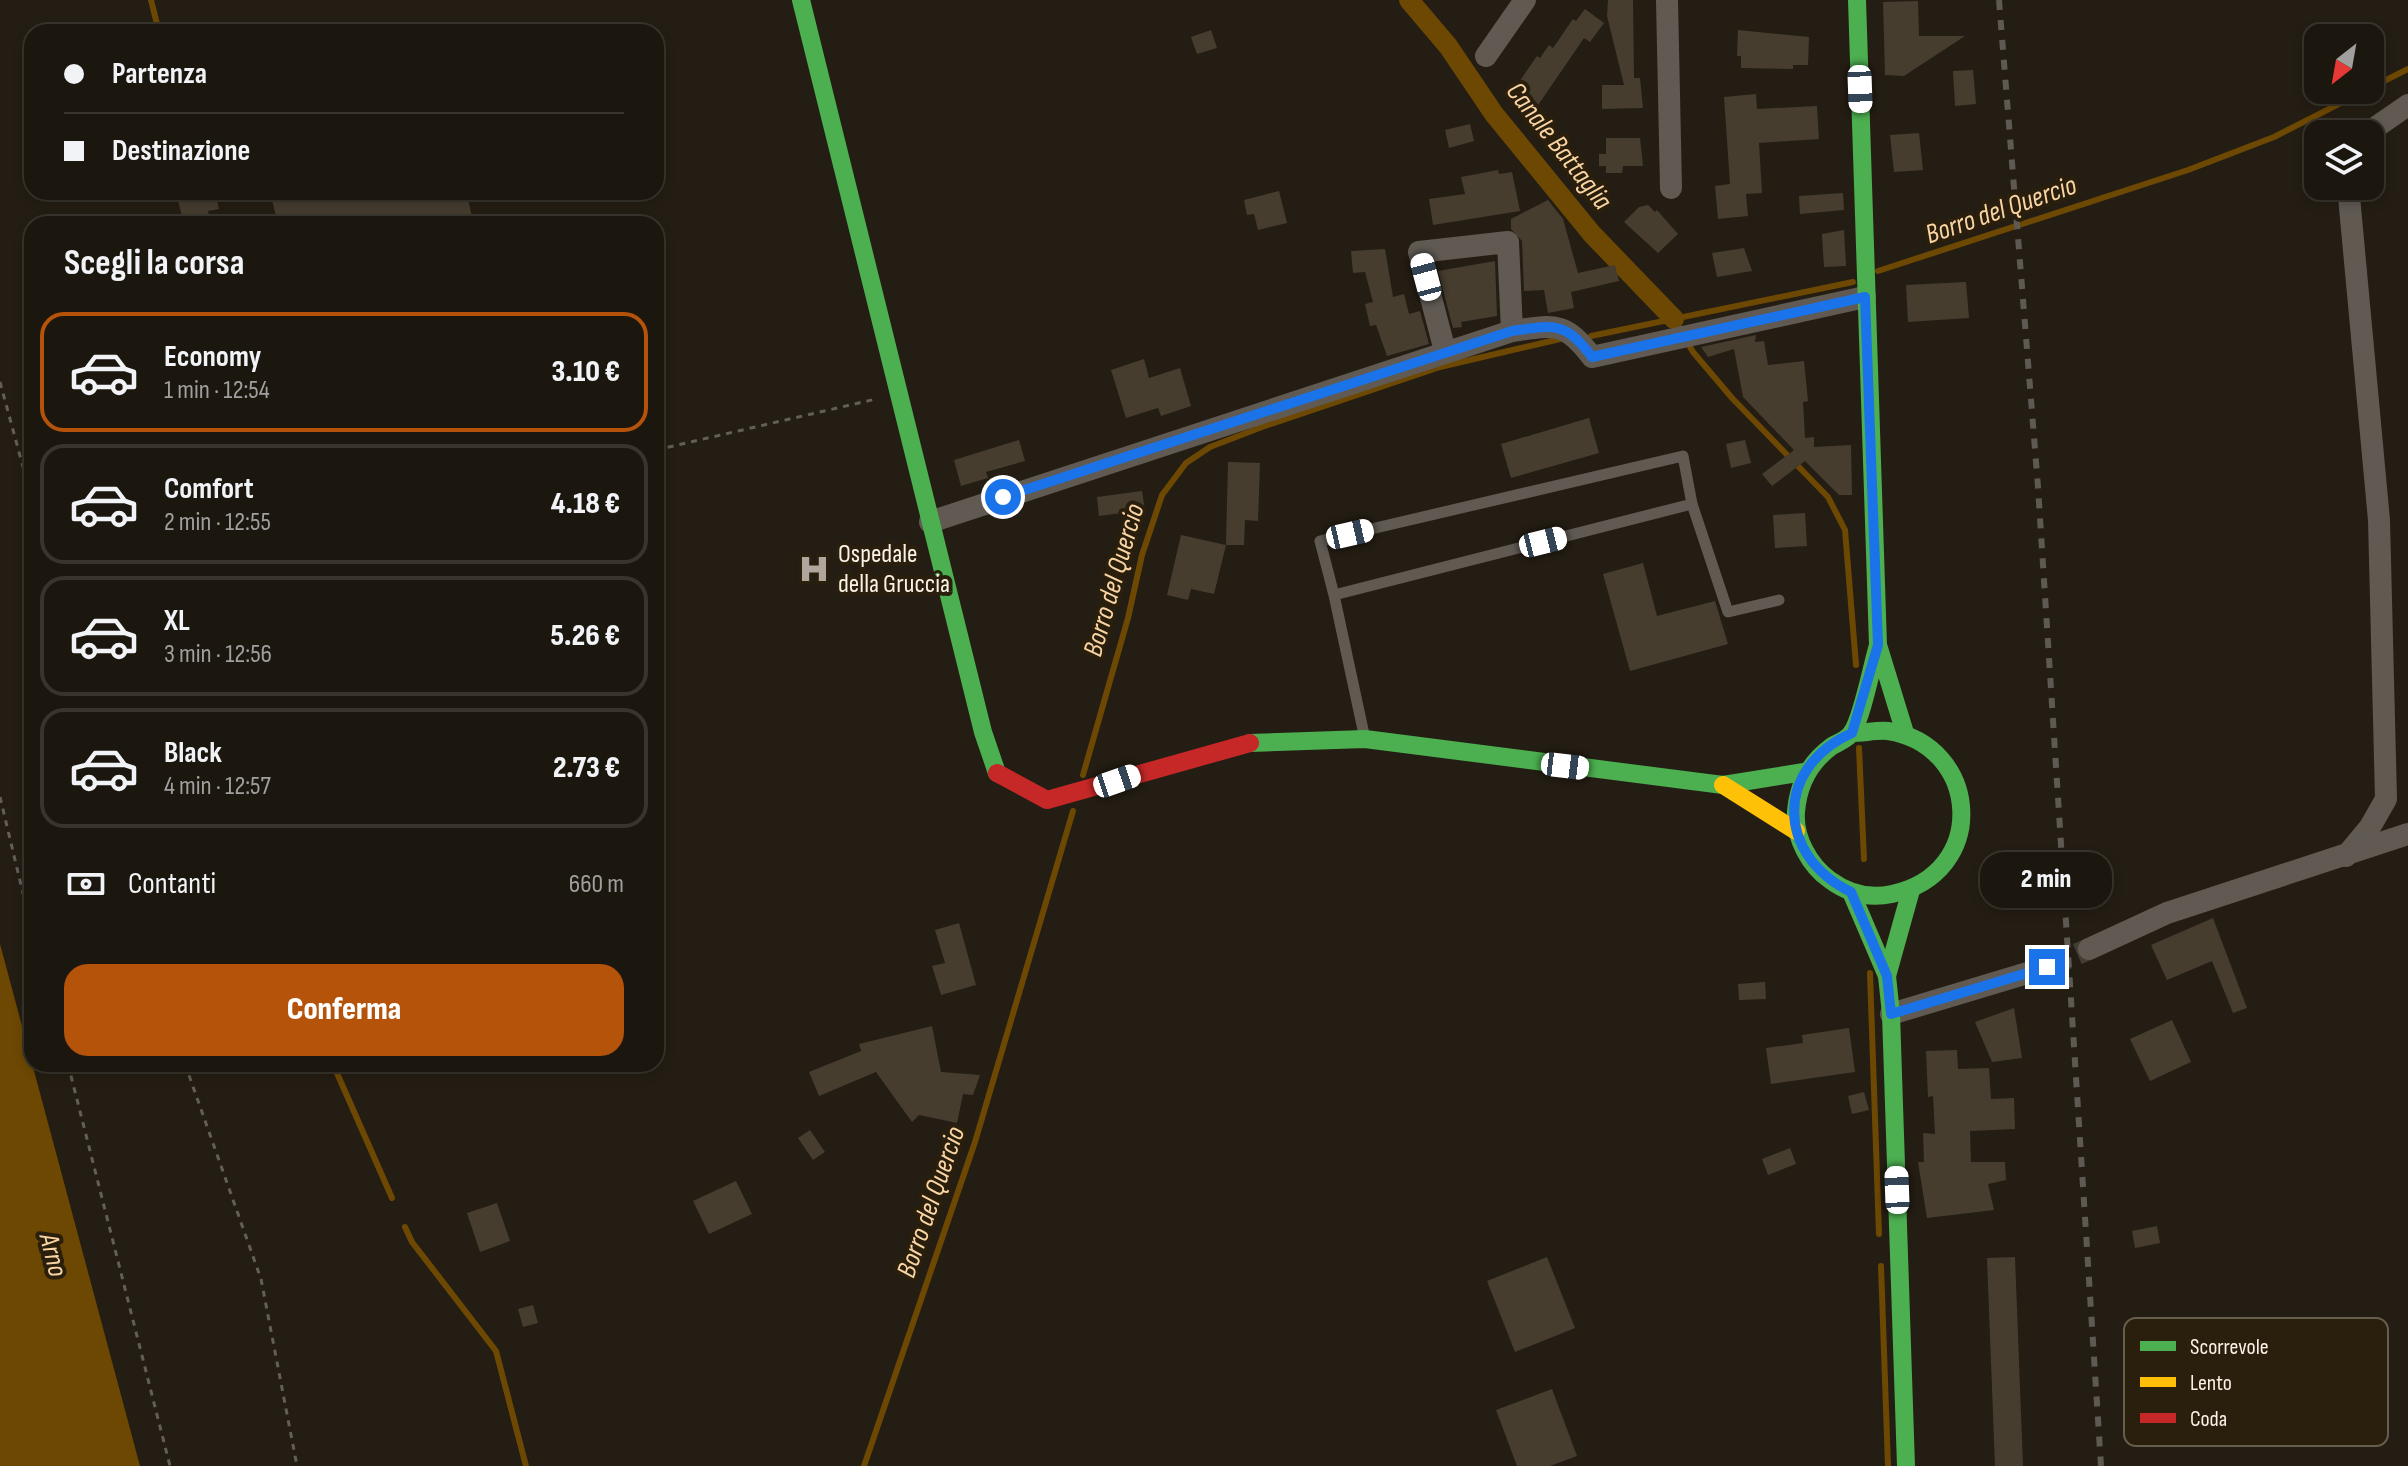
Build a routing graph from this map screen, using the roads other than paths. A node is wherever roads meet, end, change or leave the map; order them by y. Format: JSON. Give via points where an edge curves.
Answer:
{"nodes":[{"id":1,"x":801,"y":0,"type":"edge"},
{"id":2,"x":1525,"y":0,"type":"edge"},
{"id":3,"x":1667,"y":0,"type":"edge"},
{"id":4,"x":1857,"y":0,"type":"edge"},
{"id":5,"x":1486,"y":56,"type":"dead end"},
{"id":6,"x":2408,"y":105,"type":"edge"},
{"id":7,"x":2384,"y":122,"type":"edge"},
{"id":8,"x":1671,"y":188,"type":"dead end"},
{"id":9,"x":2349,"y":200,"type":"edge"},
{"id":10,"x":1865,"y":297,"type":"junction"},
{"id":11,"x":1512,"y":331,"type":"junction"},
{"id":12,"x":1445,"y":351,"type":"junction"},
{"id":13,"x":1692,"y":504,"type":"junction"},
{"id":14,"x":930,"y":522,"type":"junction"},
{"id":15,"x":1334,"y":595,"type":"junction"},
{"id":16,"x":1779,"y":600,"type":"dead end"},
{"id":17,"x":1878,"y":645,"type":"junction"},
{"id":18,"x":1852,"y":733,"type":"junction"},
{"id":19,"x":1905,"y":733,"type":"junction"},
{"id":20,"x":1365,"y":739,"type":"junction"},
{"id":21,"x":1804,"y":772,"type":"junction"},
{"id":22,"x":1723,"y":785,"type":"junction"},
{"id":23,"x":1796,"y":831,"type":"junction"},
{"id":24,"x":2408,"y":834,"type":"edge"},
{"id":25,"x":2346,"y":856,"type":"junction"},
{"id":26,"x":1911,"y":890,"type":"junction"},
{"id":27,"x":1851,"y":892,"type":"junction"},
{"id":28,"x":2089,"y":949,"type":"tunnel mouth"},
{"id":29,"x":2047,"y":967,"type":"tunnel mouth"},
{"id":30,"x":1887,"y":976,"type":"junction"},
{"id":31,"x":1891,"y":1014,"type":"junction"},
{"id":32,"x":1906,"y":1466,"type":"edge"}],
"edges":[{"from":1,"to":14,"type":"main road"},
{"from":2,"to":5,"type":"street"},
{"from":3,"to":8,"type":"street"},
{"from":4,"to":10,"type":"main road"},
{"from":6,"to":7,"type":"street"},
{"from":9,"to":25,"type":"street","via":[[2379,520],[2386,799]]},
{"from":10,"to":11,"type":"street","via":[[1592,357],[1574,333],[1551,325]]},
{"from":10,"to":17,"type":"main road"},
{"from":11,"to":12,"type":"street"},
{"from":11,"to":12,"type":"street","via":[[1508,242],[1419,252]]},
{"from":12,"to":14,"type":"street"},
{"from":13,"to":15,"type":"lane"},
{"from":13,"to":15,"type":"lane","via":[[1683,456],[1320,541]]},
{"from":13,"to":16,"type":"lane","via":[[1728,612]]},
{"from":14,"to":20,"type":"main road","via":[[997,773],[1047,800],[1252,743]]},
{"from":15,"to":20,"type":"lane"},
{"from":17,"to":18,"type":"main road"},
{"from":17,"to":19,"type":"main road"},
{"from":18,"to":19,"type":"main road"},
{"from":18,"to":21,"type":"main road","via":[[1816,756]]},
{"from":19,"to":26,"type":"main road","via":[[1943,759],[1954,776],[1962,817],[1955,848],[1942,868]]},
{"from":20,"to":22,"type":"main road"},
{"from":21,"to":22,"type":"main road"},
{"from":21,"to":23,"type":"main road","via":[[1797,792]]},
{"from":22,"to":23,"type":"main road"},
{"from":23,"to":27,"type":"main road","via":[[1815,868]]},
{"from":24,"to":25,"type":"street"},
{"from":25,"to":28,"type":"street","via":[[2167,913]]},
{"from":26,"to":27,"type":"main road","via":[[1892,896]]},
{"from":26,"to":30,"type":"main road"},
{"from":27,"to":30,"type":"main road"},
{"from":29,"to":31,"type":"street"},
{"from":30,"to":31,"type":"main road"},
{"from":31,"to":32,"type":"main road"}]}
